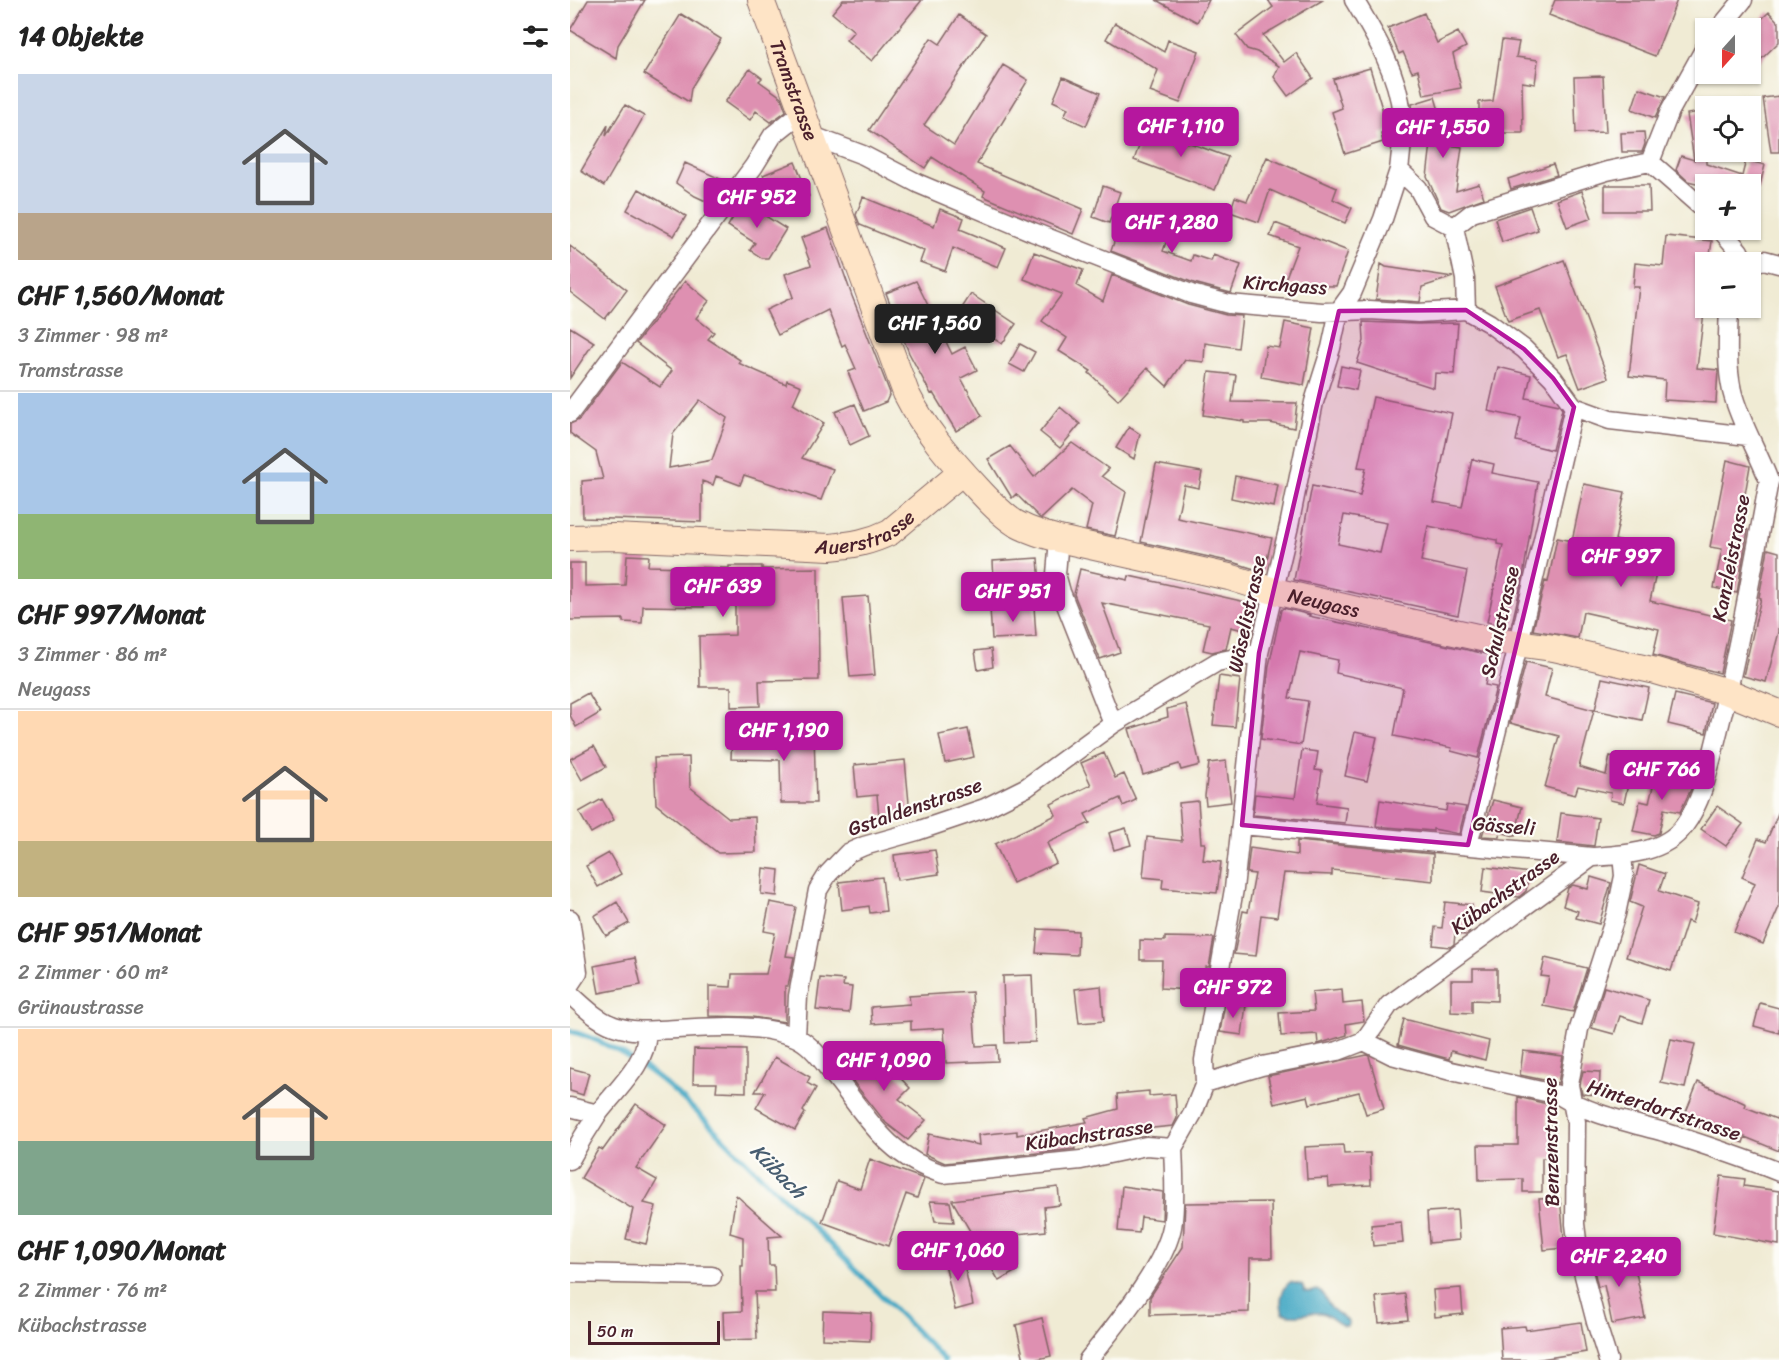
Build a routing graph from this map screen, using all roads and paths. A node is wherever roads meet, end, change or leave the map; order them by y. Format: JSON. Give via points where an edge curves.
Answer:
{"nodes":[{"id":1,"x":761,"y":0,"type":"edge"},
{"id":2,"x":1354,"y":0,"type":"edge"},
{"id":3,"x":1743,"y":0,"type":"edge"},
{"id":4,"x":1728,"y":18,"type":"edge"},
{"id":5,"x":1695,"y":66,"type":"edge"},
{"id":6,"x":806,"y":124,"type":"junction"},
{"id":7,"x":1650,"y":162,"type":"junction"},
{"id":8,"x":1399,"y":170,"type":"junction"},
{"id":9,"x":1695,"y":201,"type":"edge"},
{"id":10,"x":1454,"y":227,"type":"junction"},
{"id":11,"x":1730,"y":240,"type":"edge"},
{"id":12,"x":1739,"y":252,"type":"edge"},
{"id":13,"x":1761,"y":261,"type":"edge"},
{"id":14,"x":1779,"y":264,"type":"edge"},
{"id":15,"x":1466,"y":310,"type":"junction"},
{"id":16,"x":1339,"y":311,"type":"junction"},
{"id":17,"x":1729,"y":318,"type":"edge"},
{"id":18,"x":1574,"y":407,"type":"junction"},
{"id":19,"x":570,"y":413,"type":"edge"},
{"id":20,"x":1748,"y":436,"type":"junction"},
{"id":21,"x":962,"y":472,"type":"junction"},
{"id":22,"x":570,"y":538,"type":"edge"},
{"id":23,"x":1059,"y":539,"type":"junction"},
{"id":24,"x":1274,"y":591,"type":"junction"},
{"id":25,"x":1519,"y":642,"type":"junction"},
{"id":26,"x":1258,"y":653,"type":"junction"},
{"id":27,"x":1718,"y":688,"type":"junction"},
{"id":28,"x":1779,"y":713,"type":"edge"},
{"id":29,"x":1113,"y":724,"type":"junction"},
{"id":30,"x":1242,"y":825,"type":"junction"},
{"id":31,"x":1468,"y":845,"type":"junction"},
{"id":32,"x":1622,"y":855,"type":"junction"},
{"id":33,"x":1592,"y":857,"type":"junction"},
{"id":34,"x":570,"y":919,"type":"edge"},
{"id":35,"x":570,"y":984,"type":"edge"},
{"id":36,"x":570,"y":994,"type":"edge"},
{"id":37,"x":578,"y":1013,"type":"edge"},
{"id":38,"x":646,"y":1032,"type":"junction"},
{"id":39,"x":796,"y":1037,"type":"junction"},
{"id":40,"x":1364,"y":1041,"type":"junction"},
{"id":41,"x":1205,"y":1083,"type":"junction"},
{"id":42,"x":1574,"y":1104,"type":"junction"},
{"id":43,"x":570,"y":1107,"type":"edge"},
{"id":44,"x":598,"y":1114,"type":"junction"},
{"id":45,"x":1173,"y":1148,"type":"junction"},
{"id":46,"x":570,"y":1160,"type":"edge"},
{"id":47,"x":1779,"y":1172,"type":"edge"},
{"id":48,"x":570,"y":1274,"type":"edge"},
{"id":49,"x":712,"y":1276,"type":"dead end"},
{"id":50,"x":1088,"y":1360,"type":"edge"},
{"id":51,"x":1608,"y":1360,"type":"edge"}],
"edges":[{"from":1,"to":6,"type":"main road","name":"Tramstrasse"},
{"from":2,"to":8,"type":"street","name":"Wäselistrasse","via":[[1378,42],[1399,94],[1403,117]]},
{"from":3,"to":4,"type":"street"},
{"from":5,"to":7,"type":"street","via":[[1670,111]]},
{"from":6,"to":16,"type":"street","name":"Kirchgass","via":[[928,188],[1191,294],[1229,304]]},
{"from":6,"to":19,"type":"street","via":[[773,135]]},
{"from":6,"to":21,"type":"main road","name":"Tramstrasse","via":[[906,393],[916,415]]},
{"from":7,"to":9,"type":"street"},
{"from":7,"to":10,"type":"street","via":[[1607,171],[1472,213]]},
{"from":8,"to":10,"type":"street","via":[[1418,188],[1433,216]]},
{"from":8,"to":16,"type":"street","name":"Wäselistrasse","via":[[1352,293]]},
{"from":10,"to":15,"type":"street","via":[[1465,279]]},
{"from":11,"to":12,"type":"street"},
{"from":13,"to":14,"type":"street"},
{"from":15,"to":16,"type":"street","name":"Kirchgass"},
{"from":15,"to":18,"type":"street","via":[[1524,349],[1553,378]]},
{"from":16,"to":24,"type":"street","name":"Wäselistrasse","via":[[1314,402]]},
{"from":17,"to":20,"type":"street","name":"Kanzleistrasse","via":[[1732,391]]},
{"from":18,"to":20,"type":"street","via":[[1610,420]]},
{"from":18,"to":25,"type":"street","name":"Schulstrasse"},
{"from":20,"to":27,"type":"street","name":"Kanzleistrasse","via":[[1769,481]]},
{"from":21,"to":22,"type":"main road","name":"Auerstrasse","via":[[890,532],[855,545]]},
{"from":21,"to":23,"type":"main road","name":"Neugass","via":[[1015,523]]},
{"from":23,"to":24,"type":"main road","name":"Neugass","via":[[1229,577]]},
{"from":23,"to":29,"type":"street","via":[[1056,574],[1061,592]]},
{"from":24,"to":25,"type":"main road","name":"Neugass","via":[[1486,639]]},
{"from":24,"to":26,"type":"street","name":"Wäselistrasse"},
{"from":25,"to":27,"type":"main road","name":"Neugass"},
{"from":25,"to":31,"type":"street","name":"Schulstrasse"},
{"from":26,"to":29,"type":"street","name":"Gstaldenstrasse","via":[[1217,662]]},
{"from":26,"to":30,"type":"street","name":"Wäselistrasse"},
{"from":27,"to":28,"type":"main road","name":"Neugass"},
{"from":27,"to":32,"type":"street","name":"Gässeli","via":[[1700,796],[1684,827],[1646,850]]},
{"from":29,"to":39,"type":"street","name":"Gstaldenstrasse","via":[[1027,787],[985,808],[849,853],[818,890],[798,996]]},
{"from":30,"to":31,"type":"street","name":"Gässeli"},
{"from":30,"to":41,"type":"street","name":"Wäselistrasse","via":[[1204,1060]]},
{"from":31,"to":33,"type":"street","name":"Gässeli"},
{"from":32,"to":33,"type":"street","name":"Gässeli"},
{"from":32,"to":42,"type":"street","name":"Benzenstrasse","via":[[1624,876],[1616,914],[1579,1029],[1569,1085]]},
{"from":33,"to":40,"type":"street","name":"Kübachstrasse","via":[[1389,1005]]},
{"from":34,"to":35,"type":"street","via":[[578,972]]},
{"from":36,"to":37,"type":"street"},
{"from":37,"to":38,"type":"street","name":"Kübachstrasse","via":[[613,1026]]},
{"from":38,"to":39,"type":"street","name":"Kübachstrasse","via":[[744,1027]]},
{"from":38,"to":44,"type":"street","via":[[648,1042],[638,1063]]},
{"from":39,"to":45,"type":"street","name":"Kübachstrasse","via":[[824,1063],[884,1139],[903,1156],[943,1174],[1081,1160],[1146,1146]]},
{"from":40,"to":41,"type":"street","via":[[1338,1051],[1262,1066]]},
{"from":40,"to":42,"type":"street","name":"Hinterdorfstrasse","via":[[1392,1055],[1559,1095]]},
{"from":41,"to":45,"type":"street","name":"Kübachstrasse"},
{"from":42,"to":47,"type":"street","name":"Hinterdorfstrasse"},
{"from":42,"to":51,"type":"street","name":"Benzenstrasse","via":[[1579,1256]]},
{"from":43,"to":44,"type":"street"},
{"from":44,"to":46,"type":"street"},
{"from":45,"to":50,"type":"street","via":[[1170,1238],[1161,1259]]},
{"from":48,"to":49,"type":"street"}]}
